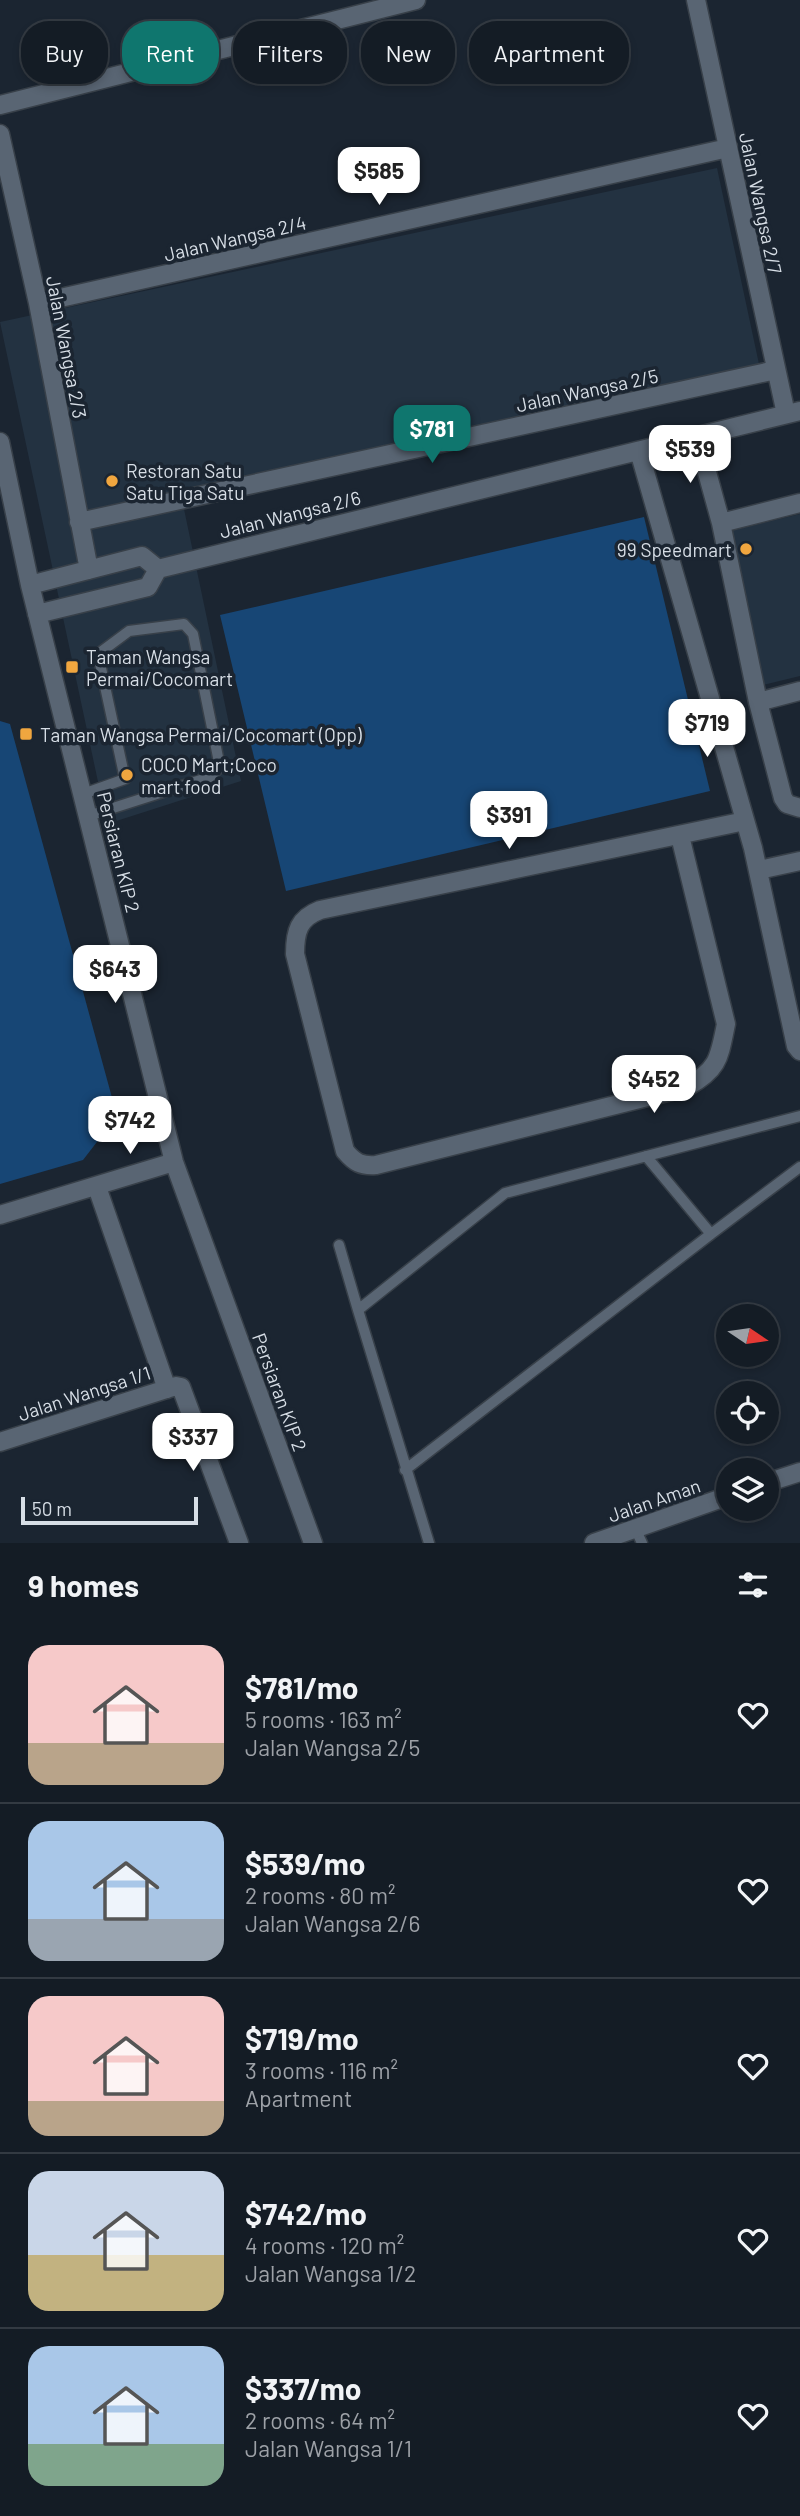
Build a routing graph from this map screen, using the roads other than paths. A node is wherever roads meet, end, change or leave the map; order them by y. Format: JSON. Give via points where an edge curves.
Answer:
{"nodes":[{"id":1,"x":416,"y":0,"type":"edge"},
{"id":2,"x":696,"y":0,"type":"edge"},
{"id":3,"x":0,"y":105,"type":"edge"},
{"id":4,"x":0,"y":134,"type":"edge"},
{"id":5,"x":728,"y":148,"type":"junction"},
{"id":6,"x":38,"y":303,"type":"junction"},
{"id":7,"x":776,"y":370,"type":"junction"},
{"id":8,"x":793,"y":412,"type":"edge"},
{"id":9,"x":697,"y":436,"type":"junction"},
{"id":10,"x":0,"y":442,"type":"edge"},
{"id":11,"x":639,"y":451,"type":"junction"},
{"id":12,"x":800,"y":503,"type":"edge"},
{"id":13,"x":79,"y":522,"type":"junction"},
{"id":14,"x":721,"y":523,"type":"junction"},
{"id":15,"x":158,"y":569,"type":"junction"},
{"id":16,"x":89,"y":570,"type":"junction"},
{"id":17,"x":30,"y":585,"type":"junction"},
{"id":18,"x":37,"y":614,"type":"junction"},
{"id":19,"x":800,"y":691,"type":"edge"},
{"id":20,"x":758,"y":702,"type":"junction"},
{"id":21,"x":83,"y":794,"type":"junction"},
{"id":22,"x":800,"y":808,"type":"edge"},
{"id":23,"x":88,"y":816,"type":"junction"},
{"id":24,"x":745,"y":821,"type":"junction"},
{"id":25,"x":680,"y":836,"type":"junction"},
{"id":26,"x":800,"y":861,"type":"edge"},
{"id":27,"x":759,"y":870,"type":"junction"},
{"id":28,"x":800,"y":1051,"type":"edge"},
{"id":29,"x":800,"y":1116,"type":"edge"},
{"id":30,"x":646,"y":1156,"type":"junction"},
{"id":31,"x":174,"y":1162,"type":"junction"},
{"id":32,"x":800,"y":1167,"type":"edge"},
{"id":33,"x":97,"y":1187,"type":"junction"},
{"id":34,"x":0,"y":1215,"type":"edge"},
{"id":35,"x":711,"y":1234,"type":"junction"},
{"id":36,"x":339,"y":1245,"type":"dead end"},
{"id":37,"x":358,"y":1310,"type":"junction"},
{"id":38,"x":174,"y":1388,"type":"junction"},
{"id":39,"x":0,"y":1442,"type":"edge"},
{"id":40,"x":405,"y":1470,"type":"junction"},
{"id":41,"x":800,"y":1472,"type":"edge"},
{"id":42,"x":779,"y":1479,"type":"edge"},
{"id":43,"x":716,"y":1501,"type":"edge"},
{"id":44,"x":639,"y":1535,"type":"edge"},
{"id":45,"x":239,"y":1543,"type":"edge"},
{"id":46,"x":313,"y":1543,"type":"edge"},
{"id":47,"x":429,"y":1543,"type":"edge"},
{"id":48,"x":594,"y":1543,"type":"edge"}],
"edges":[{"from":1,"to":3,"type":"street"},
{"from":2,"to":5,"type":"street","name":"Jalan Wangsa 2/7"},
{"from":4,"to":6,"type":"street","name":"Jalan Wangsa 2/3"},
{"from":5,"to":6,"type":"street","name":"Jalan Wangsa 2/4"},
{"from":5,"to":7,"type":"street","name":"Jalan Wangsa 2/7"},
{"from":6,"to":13,"type":"street","name":"Jalan Wangsa 2/3"},
{"from":7,"to":8,"type":"street","name":"Jalan Wangsa 2/7"},
{"from":7,"to":13,"type":"street","name":"Jalan Wangsa 2/5"},
{"from":8,"to":9,"type":"street","name":"Jalan Wangsa 2/6"},
{"from":9,"to":11,"type":"street","name":"Jalan Wangsa 2/6"},
{"from":9,"to":14,"type":"street"},
{"from":10,"to":17,"type":"street","name":"Persiaran KIP 2"},
{"from":11,"to":15,"type":"street","name":"Jalan Wangsa 2/6"},
{"from":11,"to":24,"type":"street"},
{"from":12,"to":14,"type":"street"},
{"from":13,"to":16,"type":"street","name":"Jalan Wangsa 2/3"},
{"from":14,"to":20,"type":"street"},
{"from":15,"to":16,"type":"street","via":[[142,556]]},
{"from":15,"to":18,"type":"street","name":"Jalan Wangsa 2/6","via":[[148,587]]},
{"from":16,"to":17,"type":"street"},
{"from":17,"to":18,"type":"street","name":"Persiaran KIP 2"},
{"from":18,"to":21,"type":"street","name":"Persiaran KIP 2"},
{"from":19,"to":20,"type":"street"},
{"from":20,"to":22,"type":"street","via":[[783,798]]},
{"from":21,"to":23,"type":"street","name":"Persiaran KIP 2"},
{"from":21,"to":23,"type":"lane","via":[[125,779],[98,654],[129,631],[184,624],[193,634],[219,767],[211,777]]},
{"from":23,"to":31,"type":"street","name":"Persiaran KIP 2"},
{"from":24,"to":25,"type":"street"},
{"from":24,"to":27,"type":"street"},
{"from":25,"to":25,"type":"street","via":[[307,915],[295,939],[295,954],[345,1151],[354,1161],[376,1165],[687,1087],[707,1075],[719,1054],[726,1024]]},
{"from":26,"to":27,"type":"street"},
{"from":27,"to":28,"type":"street"},
{"from":29,"to":30,"type":"lane"},
{"from":30,"to":35,"type":"lane"},
{"from":30,"to":37,"type":"lane","via":[[505,1193]]},
{"from":31,"to":33,"type":"street"},
{"from":31,"to":46,"type":"street","name":"Persiaran KIP 2"},
{"from":32,"to":35,"type":"lane"},
{"from":33,"to":34,"type":"street"},
{"from":33,"to":38,"type":"street"},
{"from":35,"to":40,"type":"lane"},
{"from":36,"to":37,"type":"lane"},
{"from":37,"to":40,"type":"lane"},
{"from":38,"to":39,"type":"street","name":"Jalan Wangsa 1/1"},
{"from":38,"to":45,"type":"street"},
{"from":40,"to":47,"type":"lane"},
{"from":41,"to":42,"type":"street"},
{"from":43,"to":44,"type":"street","name":"Jalan Aman"},
{"from":44,"to":48,"type":"street","name":"Jalan Aman"}]}
